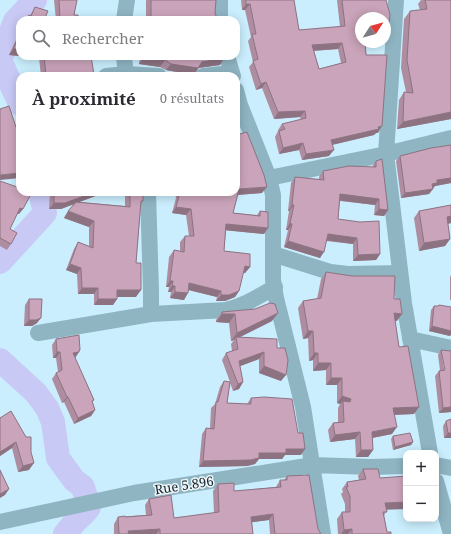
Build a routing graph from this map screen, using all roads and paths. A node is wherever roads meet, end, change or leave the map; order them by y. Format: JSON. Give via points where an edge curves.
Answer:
{"nodes":[{"id":1,"x":127,"y":0,"type":"edge"},
{"id":2,"x":220,"y":0,"type":"edge"},
{"id":3,"x":396,"y":0,"type":"edge"},
{"id":4,"x":125,"y":16,"type":"edge"},
{"id":5,"x":220,"y":16,"type":"edge"},
{"id":6,"x":124,"y":60,"type":"edge"},
{"id":7,"x":228,"y":60,"type":"edge"},
{"id":8,"x":126,"y":72,"type":"edge"},
{"id":9,"x":231,"y":72,"type":"edge"},
{"id":10,"x":240,"y":105,"type":"edge"},
{"id":11,"x":451,"y":138,"type":"edge"},
{"id":12,"x":386,"y":154,"type":"junction"},
{"id":13,"x":269,"y":178,"type":"junction"},
{"id":14,"x":148,"y":196,"type":"edge"},
{"id":15,"x":273,"y":254,"type":"junction"},
{"id":16,"x":400,"y":273,"type":"junction"},
{"id":17,"x":275,"y":287,"type":"junction"},
{"id":18,"x":151,"y":314,"type":"junction"},
{"id":19,"x":38,"y":333,"type":"dead end"},
{"id":20,"x":410,"y":339,"type":"junction"},
{"id":21,"x":451,"y":348,"type":"edge"},
{"id":22,"x":429,"y":450,"type":"edge"},
{"id":23,"x":313,"y":465,"type":"junction"},
{"id":24,"x":403,"y":466,"type":"edge"},
{"id":25,"x":439,"y":466,"type":"edge"},
{"id":26,"x":451,"y":468,"type":"edge"},
{"id":27,"x":437,"y":486,"type":"edge"},
{"id":28,"x":0,"y":522,"type":"edge"},
{"id":29,"x":324,"y":534,"type":"edge"},
{"id":30,"x":451,"y":534,"type":"edge"}],
"edges":[{"from":1,"to":4,"type":"street"},
{"from":2,"to":5,"type":"street"},
{"from":3,"to":12,"type":"street"},
{"from":6,"to":8,"type":"street"},
{"from":7,"to":9,"type":"street"},
{"from":10,"to":13,"type":"street"},
{"from":11,"to":12,"type":"street"},
{"from":12,"to":13,"type":"street"},
{"from":12,"to":16,"type":"street"},
{"from":13,"to":15,"type":"street","via":[[273,195]]},
{"from":14,"to":18,"type":"street"},
{"from":15,"to":16,"type":"street","via":[[330,272]]},
{"from":15,"to":17,"type":"street"},
{"from":16,"to":20,"type":"street"},
{"from":17,"to":18,"type":"street","via":[[238,308]]},
{"from":17,"to":23,"type":"street","via":[[302,400]]},
{"from":18,"to":19,"type":"street"},
{"from":20,"to":21,"type":"street"},
{"from":20,"to":22,"type":"street"},
{"from":23,"to":24,"type":"street","name":"Rue 5.896"},
{"from":23,"to":28,"type":"street","name":"Rue 5.896","via":[[134,493]]},
{"from":23,"to":29,"type":"street"},
{"from":25,"to":26,"type":"street"},
{"from":27,"to":30,"type":"street"}]}
